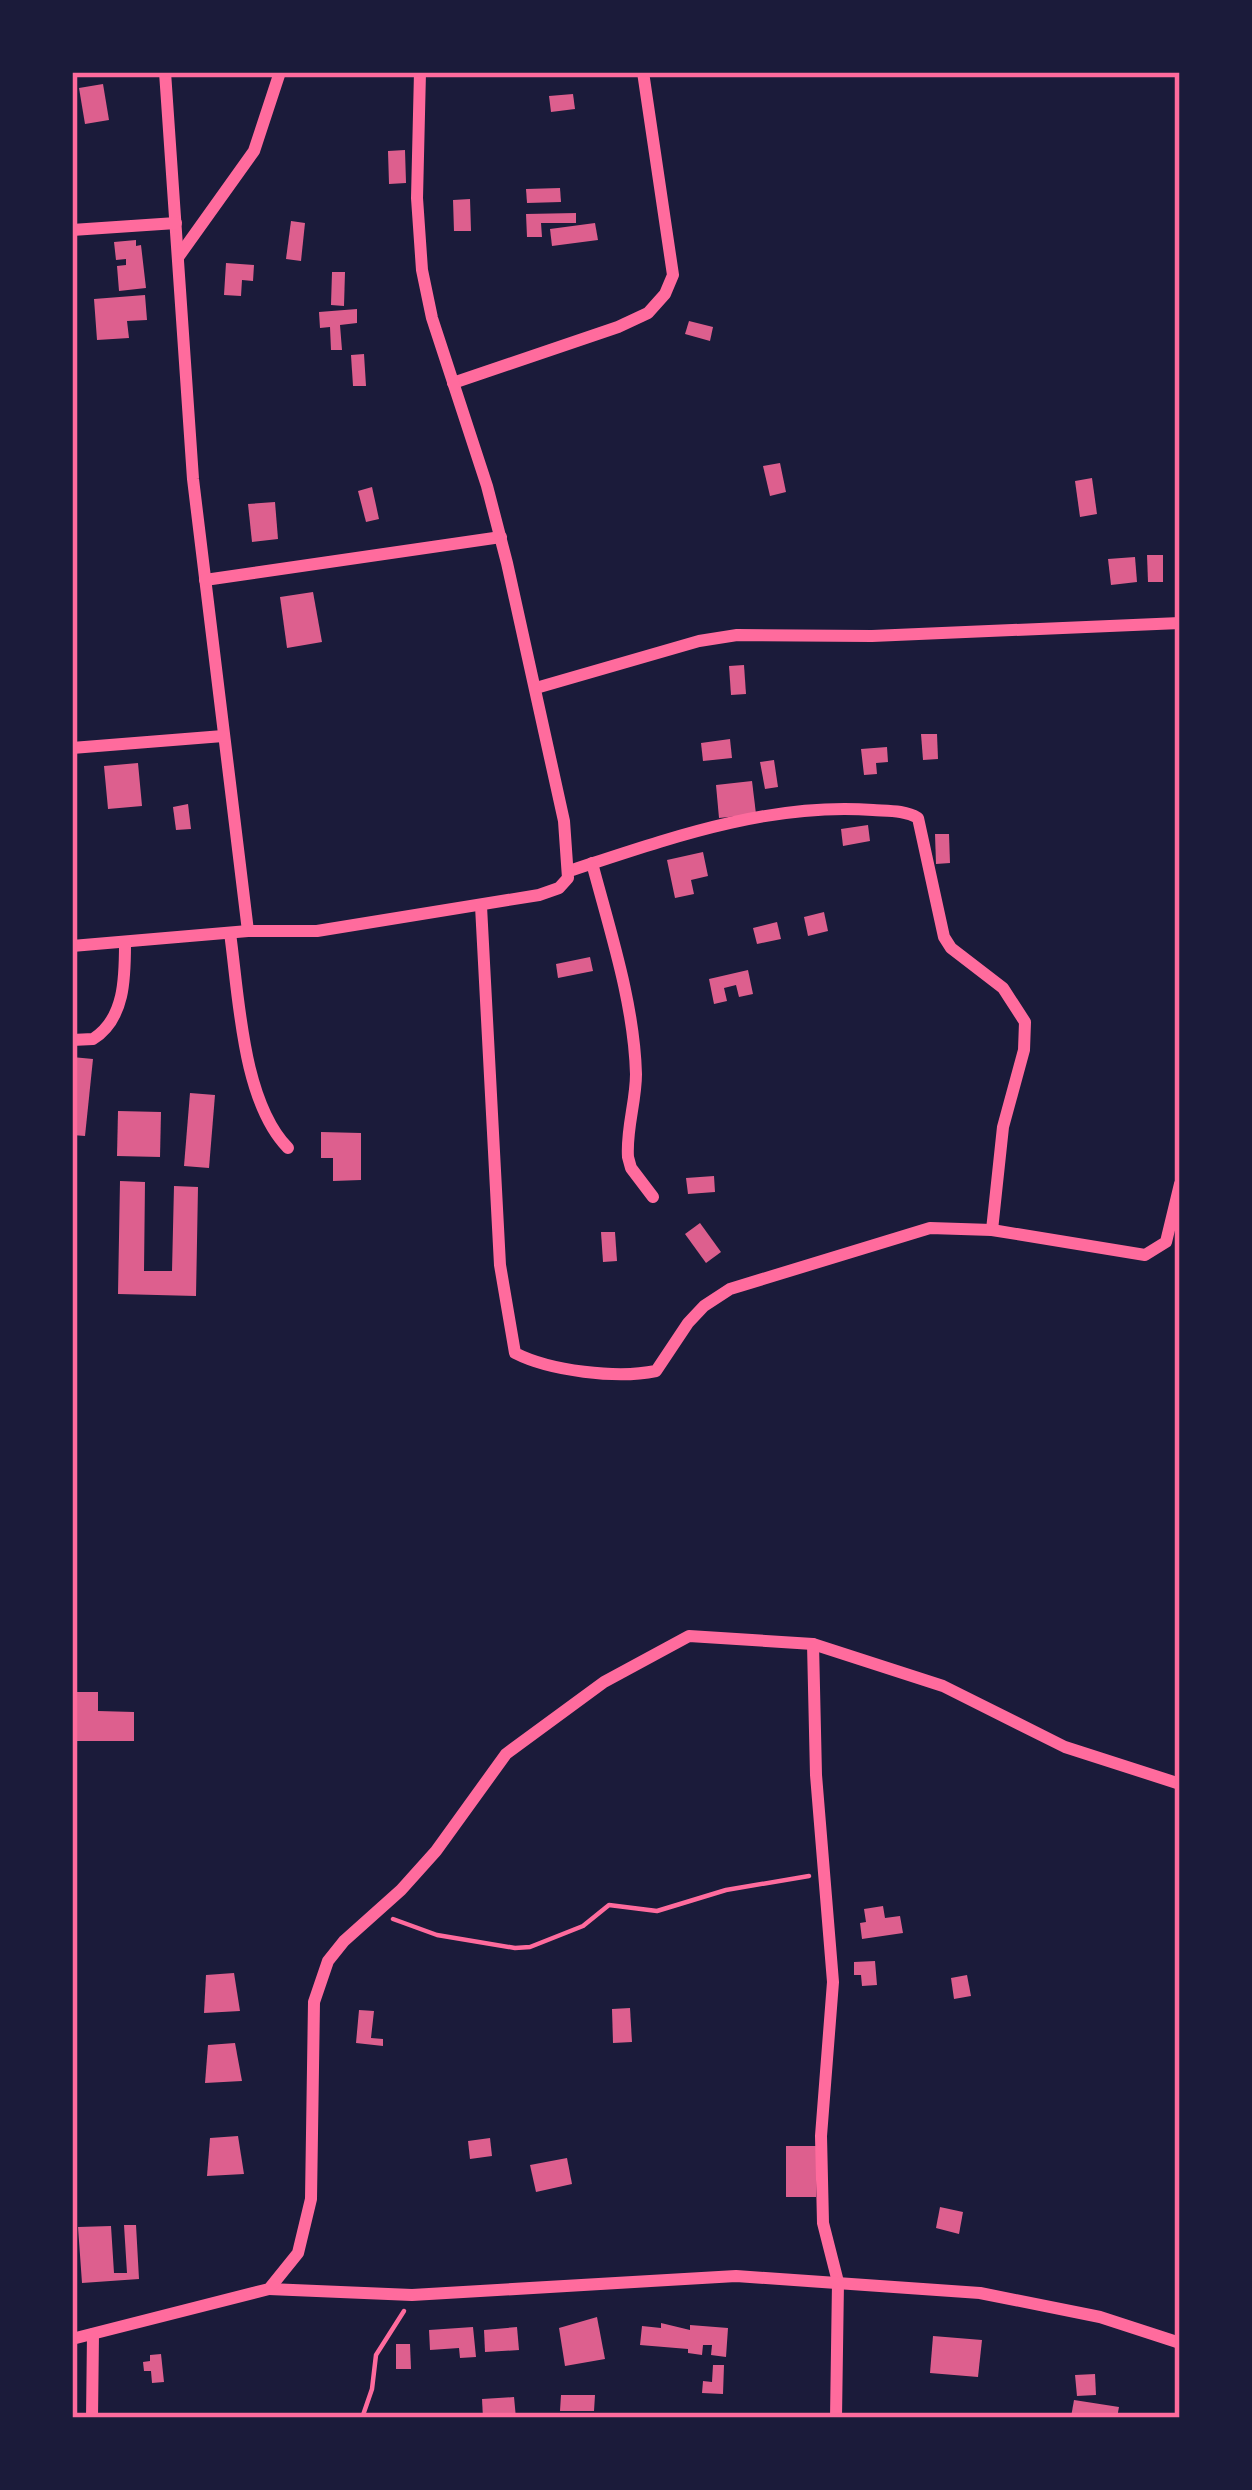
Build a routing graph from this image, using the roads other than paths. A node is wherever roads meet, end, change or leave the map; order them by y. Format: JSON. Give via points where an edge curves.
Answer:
{"nodes":[{"id":1,"x":165,"y":72,"type":"edge"},
{"id":2,"x":280,"y":72,"type":"edge"},
{"id":3,"x":420,"y":72,"type":"edge"},
{"id":4,"x":643,"y":72,"type":"edge"},
{"id":5,"x":176,"y":223,"type":"junction"},
{"id":6,"x":72,"y":230,"type":"edge"},
{"id":7,"x":179,"y":256,"type":"junction"},
{"id":8,"x":453,"y":383,"type":"junction"},
{"id":9,"x":501,"y":537,"type":"junction"},
{"id":10,"x":205,"y":580,"type":"junction"},
{"id":11,"x":1180,"y":623,"type":"edge"},
{"id":12,"x":536,"y":688,"type":"junction"},
{"id":13,"x":223,"y":736,"type":"junction"},
{"id":14,"x":72,"y":748,"type":"edge"},
{"id":15,"x":592,"y":863,"type":"junction"},
{"id":16,"x":569,"y":871,"type":"junction"},
{"id":17,"x":481,"y":906,"type":"junction"},
{"id":18,"x":248,"y":931,"type":"junction"},
{"id":19,"x":230,"y":933,"type":"junction"},
{"id":20,"x":125,"y":944,"type":"junction"},
{"id":21,"x":72,"y":946,"type":"edge"},
{"id":22,"x":72,"y":1040,"type":"edge"},
{"id":23,"x":288,"y":1148,"type":"dead end"},
{"id":24,"x":1180,"y":1184,"type":"edge"},
{"id":25,"x":653,"y":1197,"type":"dead end"},
{"id":26,"x":992,"y":1230,"type":"junction"},
{"id":27,"x":1173,"y":1245,"type":"edge"},
{"id":28,"x":813,"y":1644,"type":"junction"},
{"id":29,"x":1180,"y":1784,"type":"edge"},
{"id":30,"x":838,"y":2282,"type":"junction"},
{"id":31,"x":269,"y":2289,"type":"junction"},
{"id":32,"x":93,"y":2334,"type":"junction"},
{"id":33,"x":72,"y":2338,"type":"edge"},
{"id":34,"x":1180,"y":2343,"type":"edge"},
{"id":35,"x":92,"y":2418,"type":"edge"},
{"id":36,"x":836,"y":2418,"type":"edge"}],
"edges":[{"from":1,"to":5,"type":"street"},
{"from":2,"to":7,"type":"street","via":[[254,151]]},
{"from":3,"to":8,"type":"street","via":[[422,269]]},
{"from":4,"to":8,"type":"street","via":[[673,274],[665,294],[618,327]]},
{"from":5,"to":6,"type":"street"},
{"from":5,"to":7,"type":"street"},
{"from":7,"to":10,"type":"street"},
{"from":8,"to":9,"type":"street"},
{"from":9,"to":10,"type":"street"},
{"from":9,"to":12,"type":"street"},
{"from":10,"to":13,"type":"street"},
{"from":11,"to":12,"type":"street","via":[[737,635]]},
{"from":12,"to":16,"type":"street"},
{"from":13,"to":14,"type":"street"},
{"from":13,"to":18,"type":"street"},
{"from":15,"to":16,"type":"street"},
{"from":15,"to":25,"type":"street","via":[[633,1047],[628,1157]]},
{"from":15,"to":26,"type":"street","via":[[713,826],[812,807],[918,818],[944,937],[1003,988],[1025,1022]]},
{"from":16,"to":17,"type":"street","via":[[560,888]]},
{"from":17,"to":18,"type":"street","via":[[317,931]]},
{"from":17,"to":26,"type":"street","via":[[500,1265],[515,1353],[554,1369],[656,1370],[704,1306],[730,1288],[931,1228]]},
{"from":18,"to":19,"type":"street"},
{"from":19,"to":20,"type":"street"},
{"from":19,"to":23,"type":"street","via":[[259,1100]]},
{"from":20,"to":21,"type":"street"},
{"from":20,"to":22,"type":"street","via":[[112,1020],[94,1039]]},
{"from":24,"to":27,"type":"street"},
{"from":26,"to":27,"type":"street","via":[[1135,1256]]},
{"from":28,"to":29,"type":"street","via":[[943,1686],[1065,1747]]},
{"from":28,"to":30,"type":"street","via":[[833,1982],[823,2223]]},
{"from":28,"to":31,"type":"street","via":[[688,1636],[604,1682],[506,1754],[436,1851],[344,1941],[314,2002],[311,2199],[298,2252]]},
{"from":30,"to":31,"type":"street","via":[[678,2277],[412,2295]]},
{"from":30,"to":34,"type":"street","via":[[980,2293]]},
{"from":30,"to":36,"type":"street"},
{"from":31,"to":32,"type":"street"},
{"from":32,"to":33,"type":"street"},
{"from":32,"to":35,"type":"street"}]}
